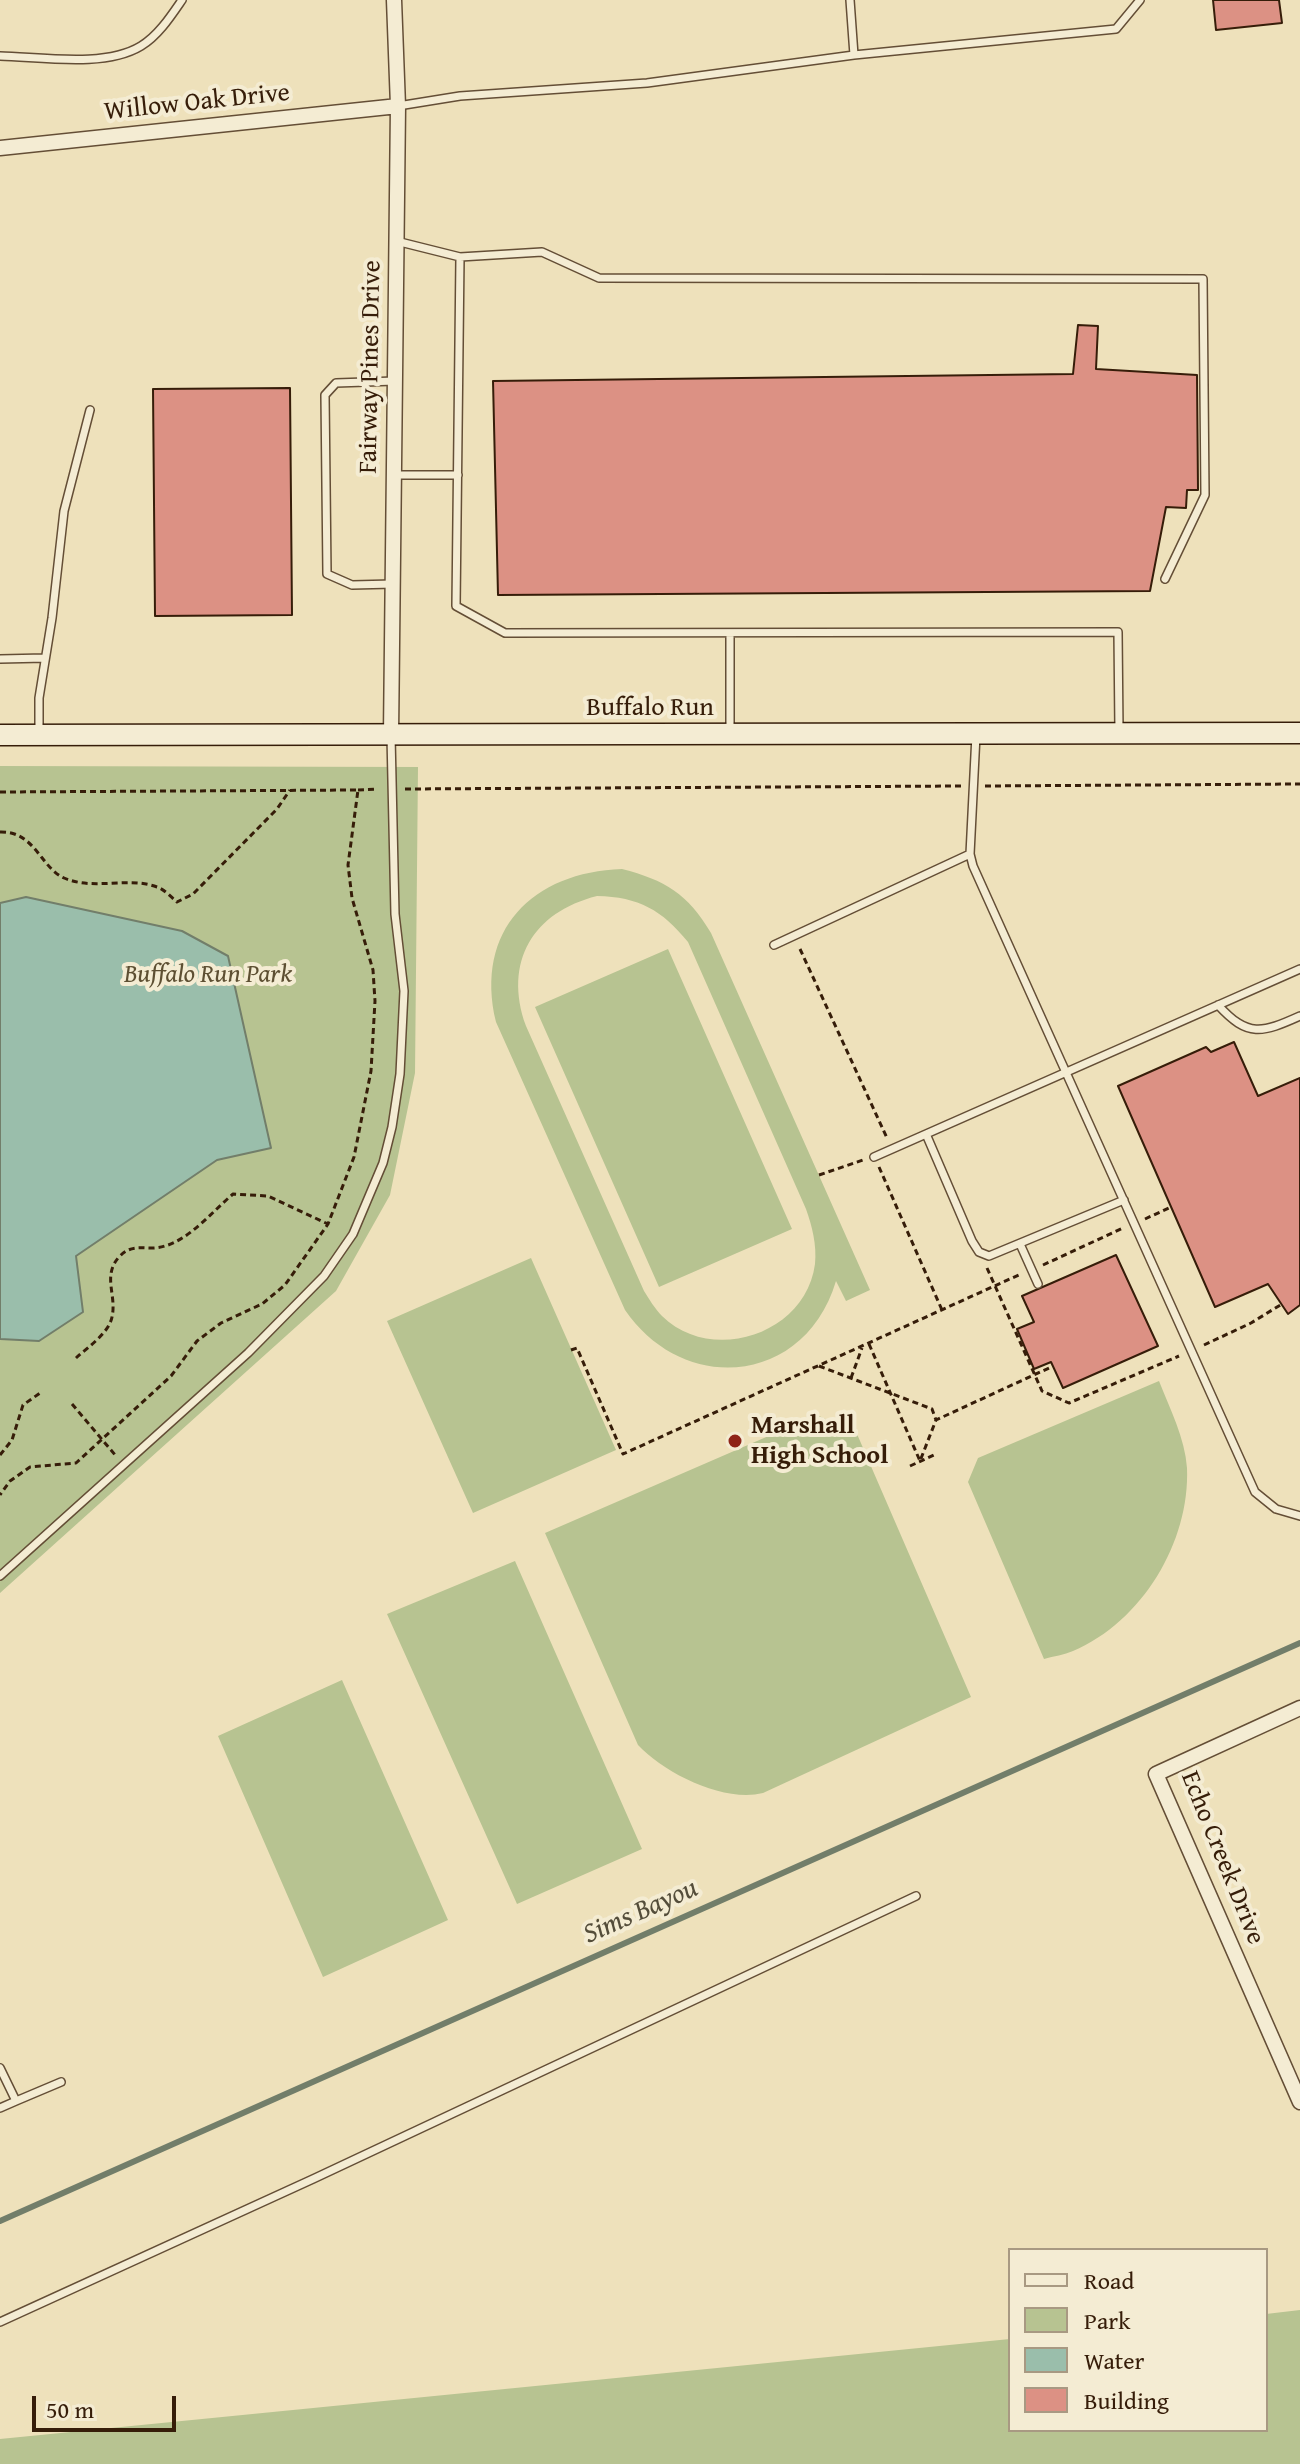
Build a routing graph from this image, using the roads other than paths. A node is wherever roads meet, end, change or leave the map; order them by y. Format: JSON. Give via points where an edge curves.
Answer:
{"nodes":[{"id":1,"x":182,"y":0,"type":"edge"},
{"id":2,"x":394,"y":0,"type":"edge"},
{"id":3,"x":850,"y":0,"type":"edge"},
{"id":4,"x":1140,"y":0,"type":"edge"},
{"id":5,"x":854,"y":55,"type":"junction"},
{"id":6,"x":0,"y":56,"type":"edge"},
{"id":7,"x":398,"y":106,"type":"junction"},
{"id":8,"x":0,"y":148,"type":"edge"},
{"id":9,"x":396,"y":241,"type":"junction"},
{"id":10,"x":460,"y":257,"type":"junction"},
{"id":11,"x":395,"y":381,"type":"junction"},
{"id":12,"x":90,"y":410,"type":"dead end"},
{"id":13,"x":394,"y":475,"type":"junction"},
{"id":14,"x":458,"y":475,"type":"junction"},
{"id":15,"x":1165,"y":579,"type":"dead end"},
{"id":16,"x":393,"y":584,"type":"junction"},
{"id":17,"x":730,"y":633,"type":"junction"},
{"id":18,"x":45,"y":658,"type":"junction"},
{"id":19,"x":0,"y":659,"type":"edge"},
{"id":20,"x":976,"y":733,"type":"junction"},
{"id":21,"x":1119,"y":733,"type":"junction"},
{"id":22,"x":1300,"y":733,"type":"edge"},
{"id":23,"x":391,"y":734,"type":"junction"},
{"id":24,"x":730,"y":734,"type":"junction"},
{"id":25,"x":0,"y":735,"type":"edge"},
{"id":26,"x":39,"y":735,"type":"junction"},
{"id":27,"x":970,"y":854,"type":"junction"},
{"id":28,"x":774,"y":945,"type":"dead end"},
{"id":29,"x":1300,"y":969,"type":"edge"},
{"id":30,"x":1218,"y":1005,"type":"junction"},
{"id":31,"x":1300,"y":1016,"type":"edge"},
{"id":32,"x":1066,"y":1073,"type":"junction"},
{"id":33,"x":926,"y":1134,"type":"junction"},
{"id":34,"x":874,"y":1157,"type":"road end"},
{"id":35,"x":1124,"y":1200,"type":"junction"},
{"id":36,"x":1020,"y":1244,"type":"junction"},
{"id":37,"x":1038,"y":1284,"type":"dead end"},
{"id":38,"x":1300,"y":1516,"type":"edge"},
{"id":39,"x":0,"y":1576,"type":"edge"},
{"id":40,"x":1300,"y":1708,"type":"edge"},
{"id":41,"x":916,"y":1896,"type":"dead end"},
{"id":42,"x":0,"y":2068,"type":"edge"},
{"id":43,"x":61,"y":2082,"type":"dead end"},
{"id":44,"x":16,"y":2101,"type":"junction"},
{"id":45,"x":1300,"y":2102,"type":"edge"},
{"id":46,"x":0,"y":2108,"type":"edge"},
{"id":47,"x":0,"y":2322,"type":"edge"}],
"edges":[{"from":1,"to":6,"type":"lane","via":[[143,45],[110,58]]},
{"from":2,"to":7,"type":"street","name":"Fairway Pines Drive"},
{"from":3,"to":5,"type":"lane"},
{"from":4,"to":5,"type":"lane","via":[[1116,29]]},
{"from":5,"to":7,"type":"lane","via":[[647,83],[460,96]]},
{"from":7,"to":8,"type":"street","name":"Willow Oak Drive"},
{"from":7,"to":9,"type":"street","name":"Fairway Pines Drive"},
{"from":9,"to":10,"type":"lane"},
{"from":9,"to":11,"type":"street","name":"Fairway Pines Drive"},
{"from":10,"to":14,"type":"lane"},
{"from":10,"to":15,"type":"lane","via":[[542,252],[599,278],[1203,279],[1205,495]]},
{"from":11,"to":13,"type":"street","name":"Fairway Pines Drive"},
{"from":11,"to":16,"type":"lane","via":[[336,383],[325,395],[327,574],[352,585]]},
{"from":12,"to":18,"type":"lane","via":[[64,511]]},
{"from":13,"to":14,"type":"lane"},
{"from":13,"to":16,"type":"street","name":"Fairway Pines Drive"},
{"from":14,"to":17,"type":"lane","via":[[456,606],[505,633]]},
{"from":16,"to":23,"type":"street","name":"Fairway Pines Drive"},
{"from":17,"to":21,"type":"lane","via":[[1118,632]]},
{"from":17,"to":24,"type":"lane"},
{"from":18,"to":19,"type":"lane"},
{"from":18,"to":26,"type":"lane"},
{"from":20,"to":21,"type":"street","name":"Buffalo Run"},
{"from":20,"to":24,"type":"street","name":"Buffalo Run"},
{"from":20,"to":27,"type":"lane"},
{"from":21,"to":22,"type":"street","name":"Buffalo Run"},
{"from":23,"to":24,"type":"street","name":"Buffalo Run"},
{"from":23,"to":26,"type":"street","name":"Buffalo Run"},
{"from":23,"to":39,"type":"lane","via":[[395,914],[404,991],[400,1074],[383,1163],[353,1234],[324,1276],[248,1353]]},
{"from":25,"to":26,"type":"street","name":"Buffalo Run"},
{"from":27,"to":28,"type":"lane"},
{"from":27,"to":32,"type":"lane"},
{"from":29,"to":30,"type":"lane"},
{"from":30,"to":31,"type":"lane","via":[[1234,1023],[1259,1031]]},
{"from":30,"to":32,"type":"lane"},
{"from":32,"to":33,"type":"lane"},
{"from":32,"to":35,"type":"lane"},
{"from":33,"to":34,"type":"lane"},
{"from":33,"to":36,"type":"lane","via":[[979,1252],[989,1256]]},
{"from":35,"to":36,"type":"lane"},
{"from":35,"to":38,"type":"lane","via":[[1255,1492],[1276,1509]]},
{"from":36,"to":37,"type":"lane"},
{"from":40,"to":45,"type":"street","name":"Echo Creek Drive","via":[[1156,1774]]},
{"from":41,"to":47,"type":"lane"},
{"from":42,"to":44,"type":"lane"},
{"from":43,"to":44,"type":"lane"},
{"from":44,"to":46,"type":"lane"}]}
